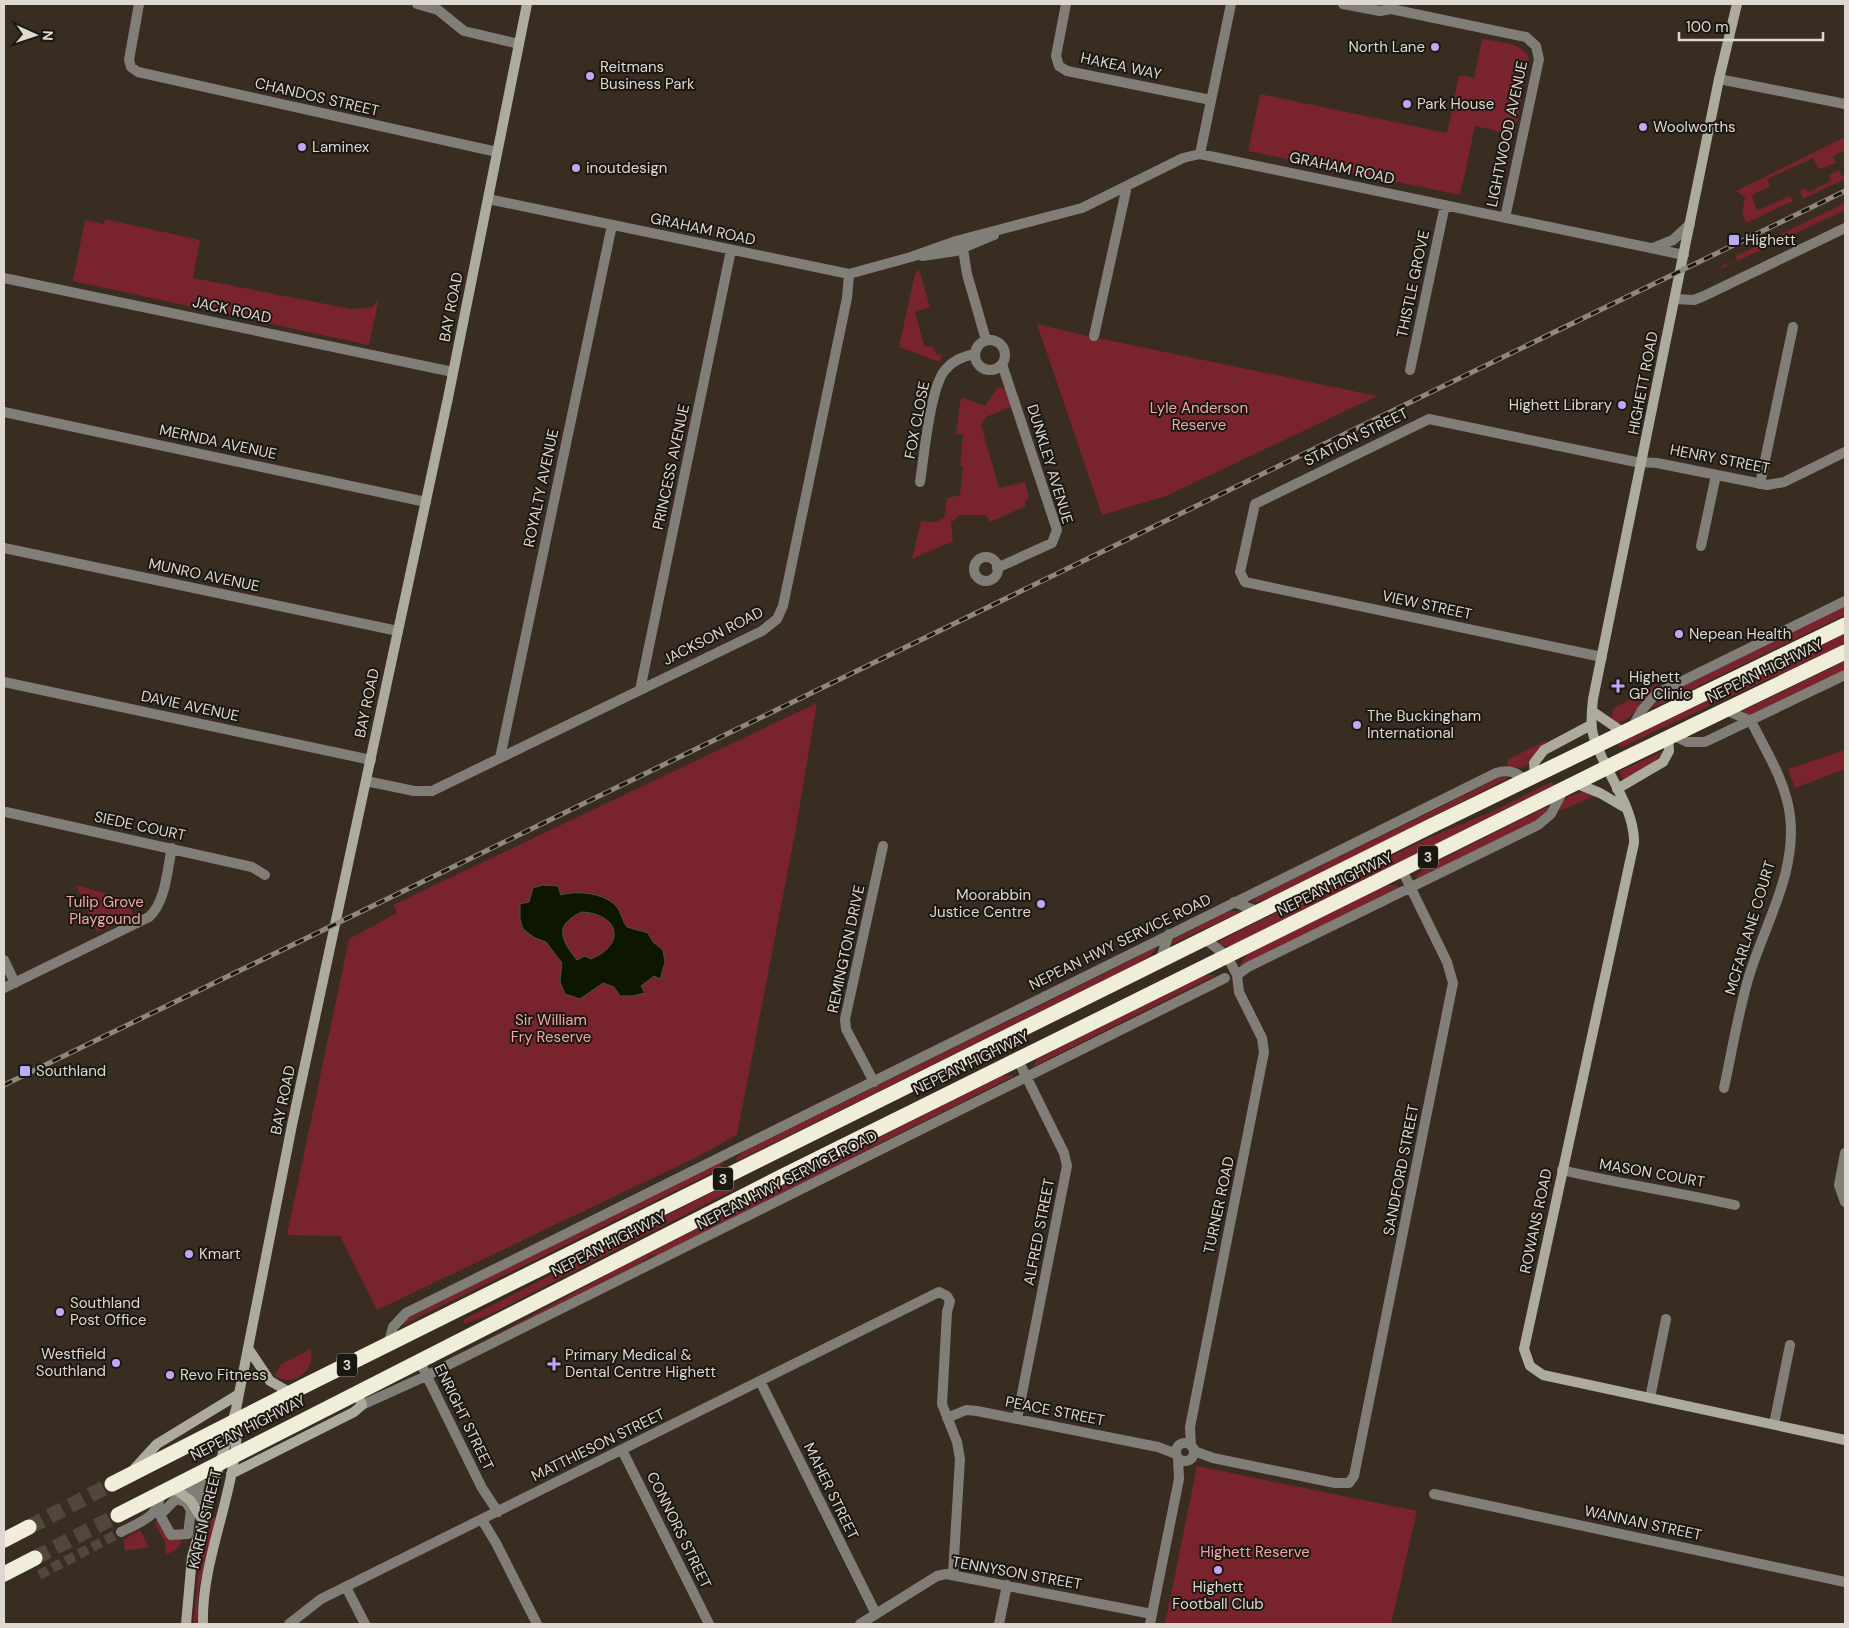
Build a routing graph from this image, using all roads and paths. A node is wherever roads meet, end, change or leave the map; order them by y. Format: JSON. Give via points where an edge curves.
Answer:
{"nodes":[{"id":1,"x":139,"y":4,"type":"edge"},
{"id":2,"x":417,"y":4,"type":"edge"},
{"id":3,"x":527,"y":4,"type":"edge"},
{"id":4,"x":1066,"y":4,"type":"edge"},
{"id":5,"x":1231,"y":4,"type":"edge"},
{"id":6,"x":1343,"y":4,"type":"edge"},
{"id":7,"x":1737,"y":4,"type":"edge"},
{"id":8,"x":518,"y":44,"type":"junction"},
{"id":9,"x":1719,"y":79,"type":"junction"},
{"id":10,"x":1211,"y":100,"type":"junction"},
{"id":11,"x":1845,"y":104,"type":"edge"},
{"id":12,"x":497,"y":152,"type":"junction"},
{"id":13,"x":1200,"y":154,"type":"junction"},
{"id":14,"x":1127,"y":186,"type":"junction"},
{"id":15,"x":1112,"y":194,"type":"junction"},
{"id":16,"x":488,"y":199,"type":"junction"},
{"id":17,"x":1445,"y":206,"type":"junction"},
{"id":18,"x":1506,"y":218,"type":"junction"},
{"id":19,"x":1119,"y":219,"type":"junction"},
{"id":20,"x":1690,"y":224,"type":"junction"},
{"id":21,"x":612,"y":225,"type":"junction"},
{"id":22,"x":1845,"y":228,"type":"edge"},
{"id":23,"x":958,"y":247,"type":"junction"},
{"id":24,"x":1652,"y":248,"type":"junction"},
{"id":25,"x":731,"y":250,"type":"junction"},
{"id":26,"x":1684,"y":255,"type":"junction"},
{"id":27,"x":850,"y":274,"type":"junction"},
{"id":28,"x":4,"y":278,"type":"edge"},
{"id":29,"x":1675,"y":299,"type":"junction"},
{"id":30,"x":1793,"y":327,"type":"dead end"},
{"id":31,"x":1094,"y":336,"type":"dead end"},
{"id":32,"x":991,"y":340,"type":"junction"},
{"id":33,"x":975,"y":354,"type":"junction"},
{"id":34,"x":1002,"y":364,"type":"junction"},
{"id":35,"x":1410,"y":370,"type":"dead end"},
{"id":36,"x":453,"y":372,"type":"junction"},
{"id":37,"x":4,"y":412,"type":"edge"},
{"id":38,"x":1845,"y":452,"type":"edge"},
{"id":39,"x":1642,"y":462,"type":"junction"},
{"id":40,"x":1716,"y":475,"type":"junction"},
{"id":41,"x":920,"y":482,"type":"dead end"},
{"id":42,"x":1760,"y":484,"type":"junction"},
{"id":43,"x":426,"y":502,"type":"junction"},
{"id":44,"x":1701,"y":546,"type":"dead end"},
{"id":45,"x":4,"y":548,"type":"edge"},
{"id":46,"x":997,"y":568,"type":"dead end"},
{"id":47,"x":1245,"y":582,"type":"joint"},
{"id":48,"x":1845,"y":601,"type":"edge"},
{"id":49,"x":1845,"y":625,"type":"edge"},
{"id":50,"x":398,"y":631,"type":"junction"},
{"id":51,"x":1845,"y":652,"type":"edge"},
{"id":52,"x":1602,"y":657,"type":"junction"},
{"id":53,"x":1845,"y":675,"type":"edge"},
{"id":54,"x":4,"y":682,"type":"edge"},
{"id":55,"x":640,"y":690,"type":"junction"},
{"id":56,"x":1725,"y":710,"type":"junction"},
{"id":57,"x":1592,"y":711,"type":"junction"},
{"id":58,"x":1751,"y":721,"type":"junction"},
{"id":59,"x":1591,"y":725,"type":"junction"},
{"id":60,"x":1628,"y":731,"type":"junction"},
{"id":61,"x":1671,"y":737,"type":"junction"},
{"id":62,"x":1597,"y":746,"type":"junction"},
{"id":63,"x":500,"y":758,"type":"junction"},
{"id":64,"x":371,"y":760,"type":"junction"},
{"id":65,"x":1553,"y":767,"type":"junction"},
{"id":66,"x":1607,"y":767,"type":"junction"},
{"id":67,"x":1530,"y":779,"type":"junction"},
{"id":68,"x":366,"y":781,"type":"junction"},
{"id":69,"x":1569,"y":786,"type":"junction"},
{"id":70,"x":1617,"y":789,"type":"junction"},
{"id":71,"x":1625,"y":808,"type":"junction"},
{"id":72,"x":6,"y":812,"type":"dead end"},
{"id":73,"x":883,"y":846,"type":"dead end"},
{"id":74,"x":172,"y":848,"type":"junction"},
{"id":75,"x":1402,"y":870,"type":"junction"},
{"id":76,"x":265,"y":875,"type":"dead end"},
{"id":77,"x":1410,"y":887,"type":"junction"},
{"id":78,"x":1234,"y":902,"type":"junction"},
{"id":79,"x":1259,"y":912,"type":"junction"},
{"id":80,"x":1168,"y":934,"type":"junction"},
{"id":81,"x":1205,"y":939,"type":"junction"},
{"id":82,"x":1227,"y":956,"type":"junction"},
{"id":83,"x":4,"y":960,"type":"edge"},
{"id":84,"x":1160,"y":961,"type":"junction"},
{"id":85,"x":1210,"y":964,"type":"junction"},
{"id":86,"x":1237,"y":975,"type":"junction"},
{"id":87,"x":1225,"y":978,"type":"junction"},
{"id":88,"x":15,"y":983,"type":"junction"},
{"id":89,"x":4,"y":988,"type":"edge"},
{"id":90,"x":1239,"y":992,"type":"junction"},
{"id":91,"x":1018,"y":1060,"type":"junction"},
{"id":92,"x":1026,"y":1077,"type":"junction"},
{"id":93,"x":874,"y":1082,"type":"junction"},
{"id":94,"x":1724,"y":1088,"type":"dead end"},
{"id":95,"x":1845,"y":1153,"type":"edge"},
{"id":96,"x":727,"y":1154,"type":"junction"},
{"id":97,"x":1562,"y":1170,"type":"junction"},
{"id":98,"x":735,"y":1173,"type":"junction"},
{"id":99,"x":746,"y":1195,"type":"junction"},
{"id":100,"x":1845,"y":1202,"type":"edge"},
{"id":101,"x":1736,"y":1205,"type":"dead end"},
{"id":102,"x":1666,"y":1318,"type":"dead end"},
{"id":103,"x":388,"y":1345,"type":"junction"},
{"id":104,"x":1790,"y":1345,"type":"dead end"},
{"id":105,"x":248,"y":1348,"type":"junction"},
{"id":106,"x":419,"y":1360,"type":"junction"},
{"id":107,"x":426,"y":1376,"type":"junction"},
{"id":108,"x":760,"y":1381,"type":"junction"},
{"id":109,"x":291,"y":1393,"type":"junction"},
{"id":110,"x":239,"y":1394,"type":"junction"},
{"id":111,"x":1650,"y":1398,"type":"junction"},
{"id":112,"x":359,"y":1399,"type":"junction"},
{"id":113,"x":234,"y":1418,"type":"junction"},
{"id":114,"x":947,"y":1418,"type":"junction"},
{"id":115,"x":1017,"y":1419,"type":"junction"},
{"id":116,"x":1774,"y":1424,"type":"junction"},
{"id":117,"x":1845,"y":1440,"type":"edge"},
{"id":118,"x":622,"y":1450,"type":"junction"},
{"id":119,"x":1185,"y":1453,"type":"junction"},
{"id":120,"x":235,"y":1454,"type":"junction"},
{"id":121,"x":218,"y":1463,"type":"junction"},
{"id":122,"x":130,"y":1474,"type":"junction"},
{"id":123,"x":231,"y":1474,"type":"junction"},
{"id":124,"x":1349,"y":1483,"type":"joint"},
{"id":125,"x":112,"y":1484,"type":"tunnel mouth"},
{"id":126,"x":166,"y":1490,"type":"junction"},
{"id":127,"x":1434,"y":1494,"type":"dead end"},
{"id":128,"x":118,"y":1515,"type":"tunnel mouth"},
{"id":129,"x":489,"y":1516,"type":"junction"},
{"id":130,"x":202,"y":1519,"type":"junction"},
{"id":131,"x":29,"y":1527,"type":"tunnel mouth"},
{"id":132,"x":121,"y":1532,"type":"tunnel mouth"},
{"id":133,"x":4,"y":1540,"type":"edge"},
{"id":134,"x":35,"y":1558,"type":"tunnel mouth"},
{"id":135,"x":4,"y":1574,"type":"edge"},
{"id":136,"x":953,"y":1574,"type":"junction"},
{"id":137,"x":1845,"y":1582,"type":"edge"},
{"id":138,"x":1007,"y":1585,"type":"junction"},
{"id":139,"x":346,"y":1587,"type":"junction"},
{"id":140,"x":876,"y":1614,"type":"junction"},
{"id":141,"x":1151,"y":1619,"type":"edge"},
{"id":142,"x":186,"y":1624,"type":"edge"},
{"id":143,"x":204,"y":1624,"type":"edge"},
{"id":144,"x":289,"y":1624,"type":"edge"},
{"id":145,"x":365,"y":1624,"type":"edge"},
{"id":146,"x":537,"y":1624,"type":"edge"},
{"id":147,"x":709,"y":1624,"type":"edge"},
{"id":148,"x":860,"y":1624,"type":"edge"},
{"id":149,"x":999,"y":1624,"type":"edge"}],
"edges":[{"from":1,"to":12,"type":"street","name":"CHANDOS STREET","via":[[129,57],[132,67],[142,73]]},
{"from":2,"to":8,"type":"street","via":[[438,10],[464,31]]},
{"from":3,"to":8,"type":"street","name":"BAY ROAD"},
{"from":4,"to":10,"type":"street","name":"HAKEA WAY","via":[[1056,56],[1059,66],[1067,71]]},
{"from":5,"to":10,"type":"street"},
{"from":6,"to":18,"type":"street","name":"LIGHTWOOD AVENUE","via":[[1380,11],[1391,9],[1526,37],[1536,46],[1539,59]]},
{"from":7,"to":9,"type":"street","name":"HIGHETT ROAD"},
{"from":8,"to":12,"type":"street","name":"BAY ROAD"},
{"from":9,"to":11,"type":"street"},
{"from":9,"to":20,"type":"street","name":"HIGHETT ROAD"},
{"from":10,"to":13,"type":"street"},
{"from":12,"to":16,"type":"street","name":"BAY ROAD"},
{"from":13,"to":14,"type":"street","name":"GRAHAM ROAD","via":[[1183,158]]},
{"from":13,"to":17,"type":"street","name":"GRAHAM ROAD"},
{"from":14,"to":15,"type":"street","name":"GRAHAM ROAD"},
{"from":14,"to":19,"type":"street"},
{"from":15,"to":19,"type":"street"},
{"from":15,"to":23,"type":"street","name":"GRAHAM ROAD","via":[[1082,208]]},
{"from":16,"to":21,"type":"street","name":"GRAHAM ROAD"},
{"from":16,"to":36,"type":"street","name":"BAY ROAD"},
{"from":17,"to":18,"type":"street","name":"GRAHAM ROAD"},
{"from":17,"to":35,"type":"street","name":"THISTLE GROVE"},
{"from":18,"to":24,"type":"street","name":"GRAHAM ROAD"},
{"from":19,"to":31,"type":"street"},
{"from":20,"to":24,"type":"street","via":[[1673,240]]},
{"from":20,"to":26,"type":"street","name":"HIGHETT ROAD"},
{"from":21,"to":25,"type":"street","name":"GRAHAM ROAD"},
{"from":21,"to":63,"type":"street","name":"ROYALTY AVENUE"},
{"from":22,"to":29,"type":"street","via":[[1704,296],[1694,300]]},
{"from":23,"to":27,"type":"street","name":"GRAHAM ROAD"},
{"from":23,"to":32,"type":"street"},
{"from":24,"to":26,"type":"street","name":"GRAHAM ROAD"},
{"from":25,"to":27,"type":"street","name":"GRAHAM ROAD"},
{"from":25,"to":55,"type":"street","name":"PRINCESS AVENUE"},
{"from":26,"to":29,"type":"street","name":"HIGHETT ROAD"},
{"from":27,"to":55,"type":"street","name":"JACKSON ROAD","via":[[780,613],[774,623],[762,631]]},
{"from":28,"to":36,"type":"street","name":"JACK ROAD"},
{"from":29,"to":39,"type":"street","name":"HIGHETT ROAD"},
{"from":30,"to":42,"type":"street"},
{"from":32,"to":33,"type":"street","via":[[978,345]]},
{"from":32,"to":34,"type":"street","via":[[1001,344],[1005,352]]},
{"from":33,"to":34,"type":"street","via":[[978,365],[986,370]]},
{"from":33,"to":41,"type":"street","name":"FOX CLOSE","via":[[957,359],[940,378]]},
{"from":34,"to":46,"type":"street","name":"DUNKLEY AVENUE","via":[[1057,530],[1052,544]]},
{"from":36,"to":43,"type":"street","name":"BAY ROAD"},
{"from":37,"to":43,"type":"street","name":"MERNDA AVENUE"},
{"from":38,"to":42,"type":"street","name":"HENRY STREET","via":[[1784,482]]},
{"from":39,"to":40,"type":"street","name":"HENRY STREET"},
{"from":39,"to":47,"type":"street","name":"STATION STREET","via":[[1429,419],[1255,504],[1240,572]]},
{"from":39,"to":52,"type":"street","name":"HIGHETT ROAD"},
{"from":40,"to":42,"type":"street","name":"HENRY STREET"},
{"from":40,"to":44,"type":"street"},
{"from":43,"to":50,"type":"street","name":"BAY ROAD"},
{"from":45,"to":50,"type":"street","name":"MUNRO AVENUE"},
{"from":47,"to":52,"type":"street","name":"VIEW STREET"},
{"from":48,"to":60,"type":"street","via":[[1656,694]]},
{"from":49,"to":60,"type":"highway","name":"NEPEAN HIGHWAY","number":"3"},
{"from":50,"to":64,"type":"street","name":"BAY ROAD"},
{"from":51,"to":56,"type":"highway","name":"NEPEAN HIGHWAY","number":"3"},
{"from":52,"to":57,"type":"street","name":"HIGHETT ROAD"},
{"from":53,"to":58,"type":"street"},
{"from":54,"to":64,"type":"street","name":"DAVIE AVENUE"},
{"from":55,"to":63,"type":"street","name":"JACKSON ROAD"},
{"from":56,"to":58,"type":"street"},
{"from":56,"to":61,"type":"highway","name":"NEPEAN HIGHWAY","number":"3"},
{"from":57,"to":59,"type":"street","name":"HIGHETT ROAD"},
{"from":57,"to":60,"type":"street"},
{"from":58,"to":61,"type":"street","via":[[1705,742],[1687,742]]},
{"from":58,"to":94,"type":"street","name":"MCFARLANE COURT","via":[[1784,791],[1790,816],[1790,840],[1780,892],[1748,978]]},
{"from":59,"to":62,"type":"street","name":"HIGHETT ROAD"},
{"from":59,"to":67,"type":"street","via":[[1544,750],[1534,763]]},
{"from":60,"to":62,"type":"highway","name":"NEPEAN HIGHWAY","number":"3"},
{"from":61,"to":66,"type":"highway","name":"NEPEAN HIGHWAY","number":"3"},
{"from":61,"to":70,"type":"street","via":[[1664,762]]},
{"from":62,"to":65,"type":"highway","name":"NEPEAN HIGHWAY","number":"3"},
{"from":62,"to":66,"type":"street","name":"HIGHETT ROAD"},
{"from":63,"to":68,"type":"street","name":"JACKSON ROAD","via":[[427,792]]},
{"from":64,"to":68,"type":"street","name":"BAY ROAD"},
{"from":65,"to":67,"type":"highway","name":"NEPEAN HIGHWAY","number":"3"},
{"from":65,"to":69,"type":"highway"},
{"from":66,"to":69,"type":"highway","name":"NEPEAN HIGHWAY","number":"3"},
{"from":66,"to":70,"type":"street","name":"ROWANS ROAD"},
{"from":67,"to":78,"type":"street","name":"NEPEAN HWY SERVICE ROAD","via":[[1508,770],[1496,773]]},
{"from":67,"to":79,"type":"highway","name":"NEPEAN HIGHWAY","number":"3"},
{"from":68,"to":105,"type":"street","name":"BAY ROAD"},
{"from":69,"to":71,"type":"street","via":[[1606,796]]},
{"from":69,"to":75,"type":"highway","name":"NEPEAN HIGHWAY","number":"3"},
{"from":69,"to":77,"type":"street","via":[[1551,814],[1538,825]]},
{"from":70,"to":71,"type":"street","name":"ROWANS ROAD"},
{"from":71,"to":97,"type":"street","name":"ROWANS ROAD","via":[[1634,829],[1634,843]]},
{"from":72,"to":74,"type":"street","name":"SIEDE COURT"},
{"from":73,"to":93,"type":"street","name":"REMINGTON DRIVE","via":[[845,1019],[846,1029]]},
{"from":74,"to":76,"type":"street","name":"SIEDE COURT","via":[[252,867]]},
{"from":74,"to":88,"type":"street","via":[[160,900],[149,917]]},
{"from":75,"to":77,"type":"street","name":"SANDFORD STREET"},
{"from":75,"to":82,"type":"highway","name":"NEPEAN HIGHWAY","number":"3"},
{"from":77,"to":86,"type":"street"},
{"from":77,"to":124,"type":"street","name":"SANDFORD STREET","via":[[1447,962],[1453,982],[1354,1476]]},
{"from":78,"to":79,"type":"street","name":"NEPEAN HIGHWAY"},
{"from":78,"to":80,"type":"street","name":"NEPEAN HWY SERVICE ROAD"},
{"from":79,"to":81,"type":"highway","name":"NEPEAN HIGHWAY","number":"3"},
{"from":80,"to":84,"type":"street"},
{"from":80,"to":93,"type":"street","name":"NEPEAN HWY SERVICE ROAD"},
{"from":81,"to":82,"type":"street","name":"TURNER ROAD"},
{"from":81,"to":84,"type":"highway","name":"NEPEAN HIGHWAY","number":"3"},
{"from":82,"to":85,"type":"highway","name":"NEPEAN HIGHWAY","number":"3"},
{"from":82,"to":86,"type":"street","name":"TURNER ROAD"},
{"from":83,"to":88,"type":"street"},
{"from":84,"to":98,"type":"highway","name":"NEPEAN HIGHWAY","number":"3"},
{"from":85,"to":87,"type":"street","name":"TURNER ROAD"},
{"from":85,"to":91,"type":"highway","name":"NEPEAN HIGHWAY","number":"3"},
{"from":86,"to":90,"type":"street","name":"TURNER ROAD"},
{"from":87,"to":90,"type":"street","name":"TURNER ROAD"},
{"from":87,"to":92,"type":"street","name":"NEPEAN HWY SERVICE ROAD"},
{"from":88,"to":89,"type":"street"},
{"from":90,"to":119,"type":"street","name":"TURNER ROAD","via":[[1262,1038],[1263,1061]]},
{"from":91,"to":92,"type":"street","name":"ALFRED STREET"},
{"from":91,"to":99,"type":"highway","name":"NEPEAN HIGHWAY","number":"3"},
{"from":92,"to":107,"type":"street","name":"NEPEAN HWY SERVICE ROAD"},
{"from":92,"to":115,"type":"street","name":"ALFRED STREET","via":[[1064,1153],[1067,1173]]},
{"from":93,"to":96,"type":"street","name":"NEPEAN HWY SERVICE ROAD"},
{"from":95,"to":100,"type":"street","via":[[1839,1185]]},
{"from":96,"to":98,"type":"street","name":"NEPEAN HWY SERVICE ROAD"},
{"from":96,"to":103,"type":"street","name":"NEPEAN HWY SERVICE ROAD","via":[[406,1313],[393,1327]]},
{"from":97,"to":101,"type":"street","name":"MASON COURT"},
{"from":97,"to":111,"type":"street","name":"ROWANS ROAD","via":[[1524,1343],[1526,1358],[1533,1370],[1543,1375]]},
{"from":98,"to":99,"type":"highway"},
{"from":98,"to":103,"type":"highway","name":"NEPEAN HIGHWAY","number":"3"},
{"from":99,"to":106,"type":"highway","name":"NEPEAN HIGHWAY","number":"3"},
{"from":102,"to":111,"type":"street"},
{"from":103,"to":109,"type":"highway","name":"NEPEAN HIGHWAY","number":"3"},
{"from":104,"to":116,"type":"street"},
{"from":105,"to":109,"type":"street","via":[[270,1381]]},
{"from":105,"to":110,"type":"street","name":"BAY ROAD"},
{"from":106,"to":107,"type":"street","name":"ENRIGHT STREET"},
{"from":106,"to":112,"type":"highway","name":"NEPEAN HIGHWAY","number":"3"},
{"from":107,"to":112,"type":"street","name":"NEPEAN HWY SERVICE ROAD"},
{"from":107,"to":129,"type":"street","name":"ENRIGHT STREET","via":[[482,1488]]},
{"from":108,"to":114,"type":"street","name":"MATTHIESON STREET","via":[[939,1292],[947,1304],[942,1396]]},
{"from":108,"to":118,"type":"street","name":"MATTHIESON STREET"},
{"from":108,"to":140,"type":"street","name":"MAHER STREET"},
{"from":109,"to":113,"type":"highway","name":"NEPEAN HIGHWAY","number":"3"},
{"from":110,"to":113,"type":"street","name":"BAY ROAD"},
{"from":110,"to":122,"type":"street","via":[[157,1444]]},
{"from":111,"to":116,"type":"street","name":"ROWANS ROAD"},
{"from":112,"to":120,"type":"highway","name":"NEPEAN HIGHWAY","number":"3"},
{"from":112,"to":123,"type":"street","via":[[318,1431]]},
{"from":113,"to":120,"type":"street","name":"KAREN STREET"},
{"from":113,"to":121,"type":"street","name":"BAY ROAD"},
{"from":113,"to":122,"type":"highway","name":"NEPEAN HIGHWAY","number":"3"},
{"from":114,"to":115,"type":"street","name":"PEACE STREET","via":[[966,1410]]},
{"from":114,"to":136,"type":"street","via":[[960,1459]]},
{"from":115,"to":119,"type":"street","name":"PEACE STREET"},
{"from":116,"to":117,"type":"street","name":"ROWANS ROAD"},
{"from":118,"to":129,"type":"street","name":"MATTHIESON STREET"},
{"from":118,"to":147,"type":"street","name":"CONNORS STREET"},
{"from":119,"to":124,"type":"street","name":"PEACE STREET","via":[[1335,1483]]},
{"from":119,"to":141,"type":"street","name":"TURNER ROAD"},
{"from":120,"to":121,"type":"highway","name":"NEPEAN HIGHWAY","number":"3"},
{"from":120,"to":123,"type":"street","name":"KAREN STREET"},
{"from":121,"to":126,"type":"highway","name":"NEPEAN HIGHWAY","number":"3"},
{"from":121,"to":130,"type":"street","name":"KAREN STREET"},
{"from":122,"to":125,"type":"highway","name":"NEPEAN HIGHWAY","number":"3"},
{"from":123,"to":143,"type":"street","name":"KAREN STREET","via":[[205,1592]]},
{"from":126,"to":128,"type":"highway","name":"NEPEAN HIGHWAY","number":"3"},
{"from":126,"to":130,"type":"street","via":[[190,1500]]},
{"from":126,"to":132,"type":"street","via":[[155,1512]]},
{"from":127,"to":137,"type":"street","name":"WANNAN STREET"},
{"from":129,"to":139,"type":"street","name":"MATTHIESON STREET"},
{"from":129,"to":146,"type":"street","name":"ENRIGHT STREET","via":[[496,1543]]},
{"from":130,"to":142,"type":"street","name":"KAREN STREET","via":[[189,1575]]},
{"from":131,"to":133,"type":"highway"},
{"from":134,"to":135,"type":"highway"},
{"from":136,"to":138,"type":"street","name":"TENNYSON STREET"},
{"from":136,"to":140,"type":"street","name":"TENNYSON STREET","via":[[937,1576]]},
{"from":138,"to":141,"type":"street","name":"TENNYSON STREET"},
{"from":138,"to":149,"type":"street"},
{"from":139,"to":144,"type":"street","name":"MATTHIESON STREET","via":[[312,1605]]},
{"from":139,"to":145,"type":"street"},
{"from":140,"to":148,"type":"street","name":"TENNYSON STREET"}]}
